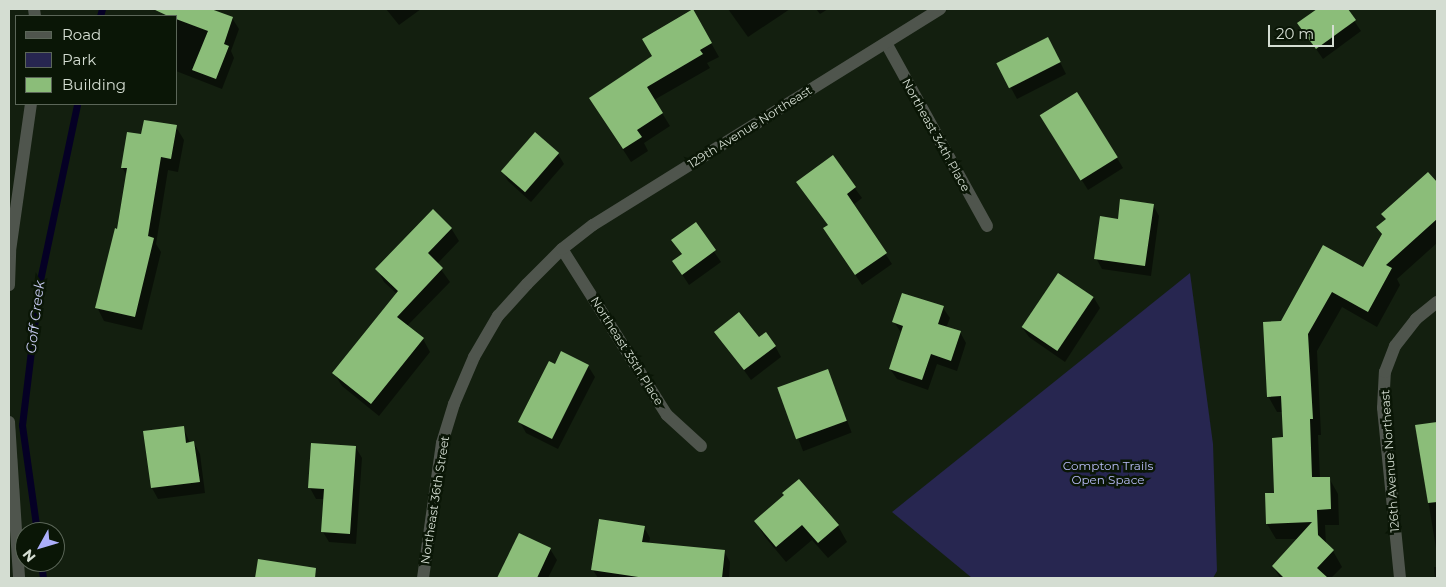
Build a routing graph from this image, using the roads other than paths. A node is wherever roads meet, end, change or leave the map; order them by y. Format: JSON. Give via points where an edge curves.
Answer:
{"nodes":[{"id":1,"x":940,"y":9,"type":"edge"},
{"id":2,"x":886,"y":44,"type":"junction"},
{"id":3,"x":31,"y":105,"type":"edge"},
{"id":4,"x":987,"y":226,"type":"dead end"},
{"id":5,"x":562,"y":249,"type":"junction"},
{"id":6,"x":9,"y":285,"type":"edge"},
{"id":7,"x":1437,"y":302,"type":"edge"},
{"id":8,"x":9,"y":422,"type":"edge"},
{"id":9,"x":701,"y":446,"type":"dead end"},
{"id":10,"x":19,"y":578,"type":"edge"},
{"id":11,"x":423,"y":578,"type":"edge"},
{"id":12,"x":1400,"y":578,"type":"edge"}],
"edges":[{"from":1,"to":2,"type":"street","name":"129th Avenue Northeast"},
{"from":2,"to":4,"type":"street","name":"Northeast 34th Place"},
{"from":2,"to":5,"type":"street","name":"129th Avenue Northeast","via":[[593,225]]},
{"from":3,"to":6,"type":"street","via":[[10,251]]},
{"from":5,"to":9,"type":"street","name":"Northeast 35th Place","via":[[667,415]]},
{"from":5,"to":11,"type":"street","name":"Northeast 36th Street","via":[[498,316],[474,357],[454,404],[442,443]]},
{"from":7,"to":12,"type":"street","name":"126th Avenue Northeast","via":[[1416,319],[1395,346],[1384,372],[1384,408]]},
{"from":8,"to":10,"type":"street"}]}
